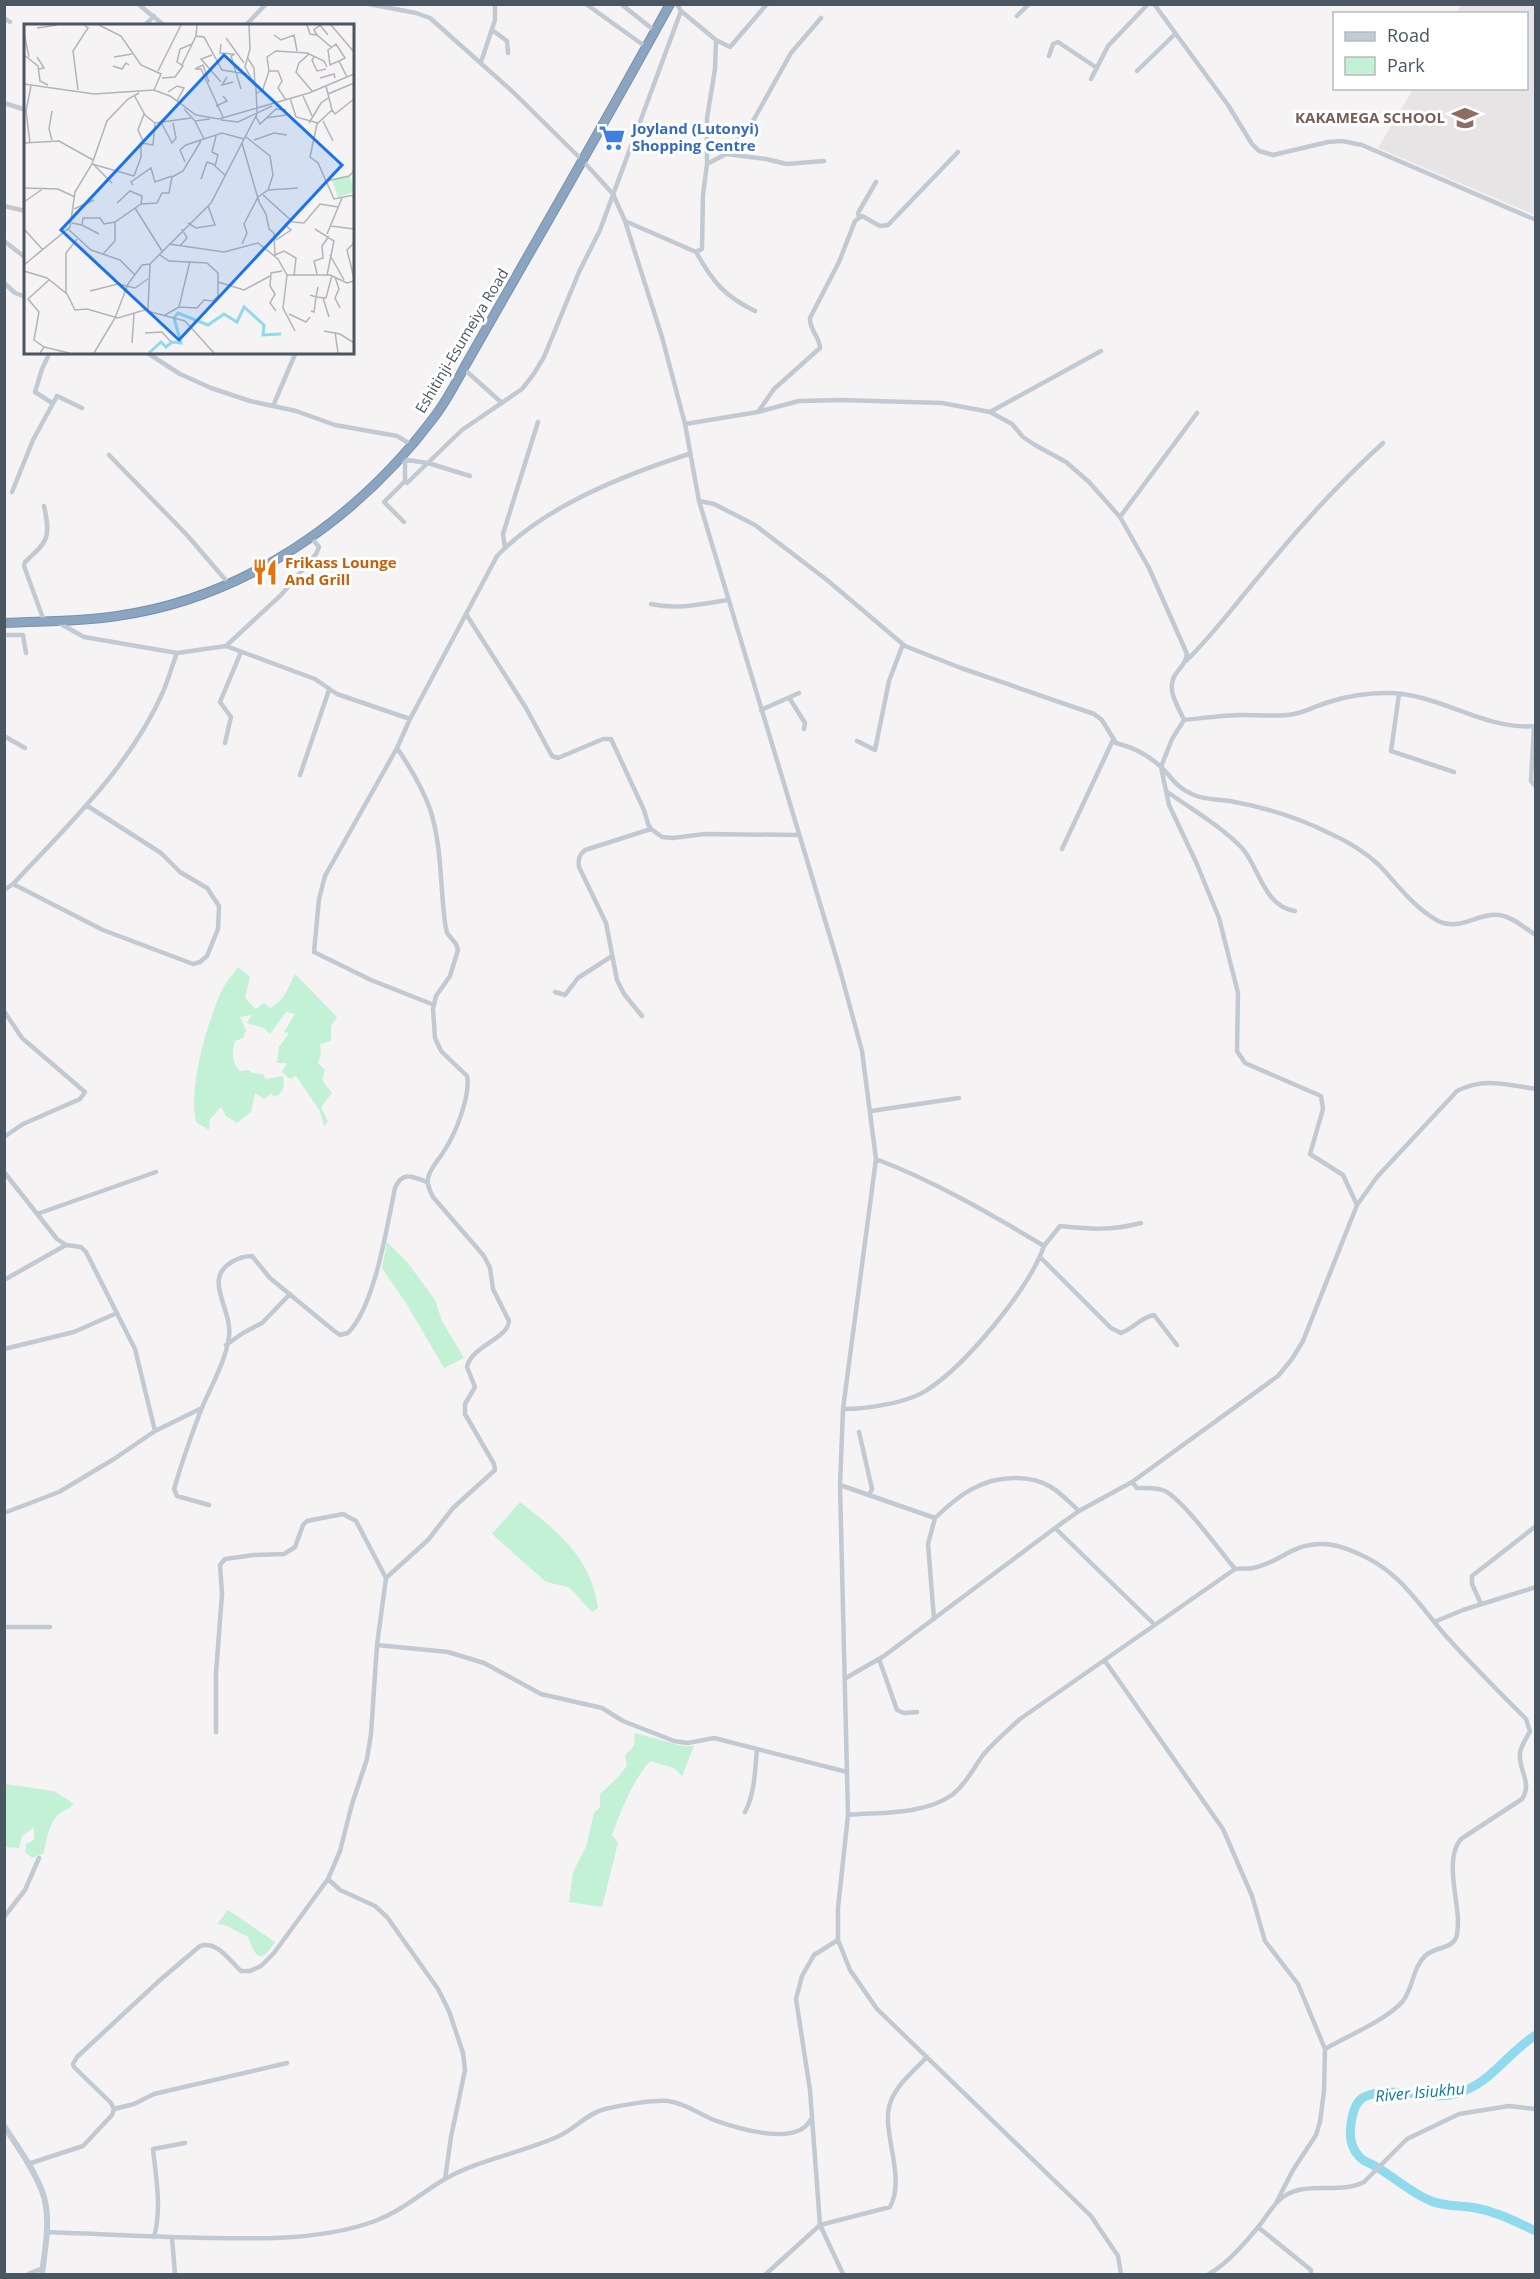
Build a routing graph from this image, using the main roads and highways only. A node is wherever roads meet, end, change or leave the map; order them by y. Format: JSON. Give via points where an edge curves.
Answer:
{"nodes":[{"id":1,"x":670,"y":4,"type":"edge"},
{"id":2,"x":4,"y":623,"type":"edge"}],
"edges":[{"from":1,"to":2,"type":"highway","name":"Eshitinji-Esumeiya Road","via":[[436,415],[400,459],[357,501],[292,551],[193,598],[118,616]]}]}
